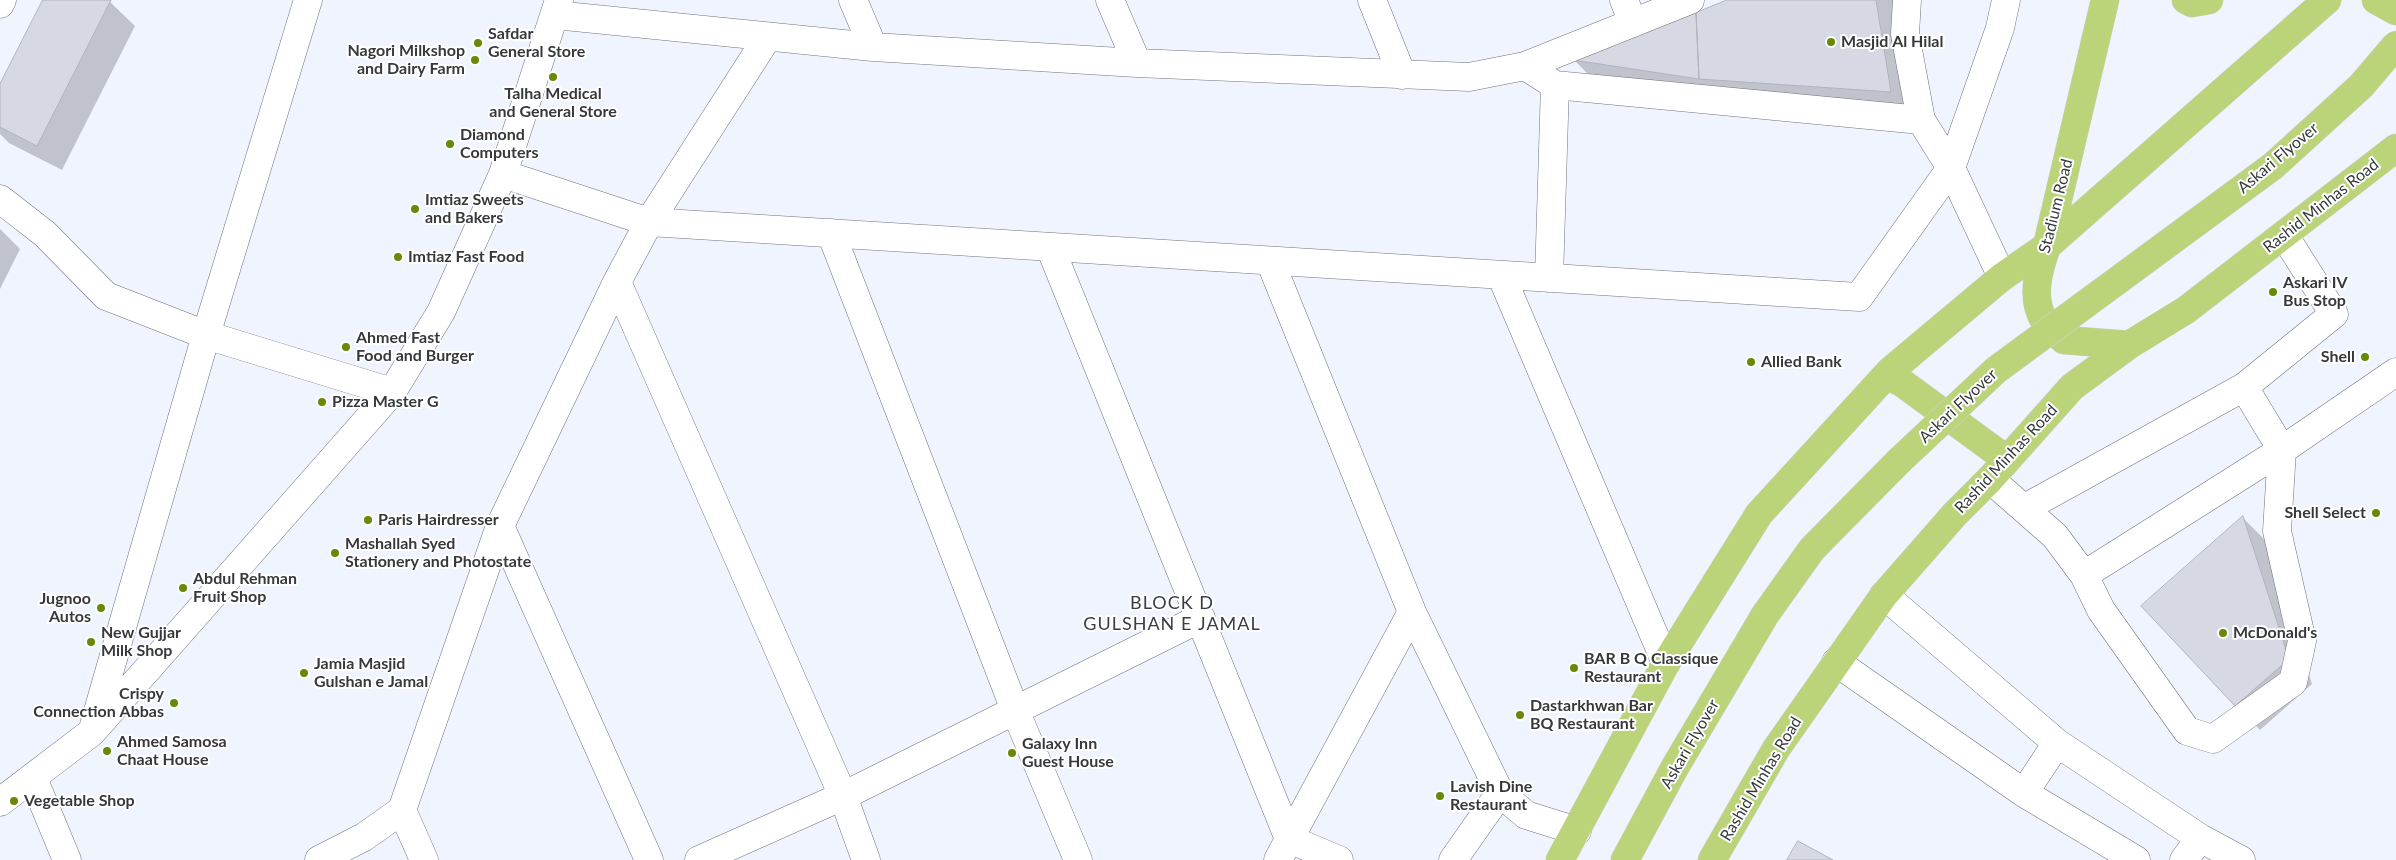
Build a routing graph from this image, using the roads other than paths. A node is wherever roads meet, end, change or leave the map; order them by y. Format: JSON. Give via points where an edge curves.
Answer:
{"nodes":[{"id":1,"x":2,"y":0,"type":"edge"},
{"id":2,"x":308,"y":0,"type":"edge"},
{"id":3,"x":852,"y":0,"type":"edge"},
{"id":4,"x":1110,"y":0,"type":"edge"},
{"id":5,"x":1372,"y":0,"type":"edge"},
{"id":6,"x":1690,"y":0,"type":"edge"},
{"id":7,"x":1907,"y":0,"type":"edge"},
{"id":8,"x":2006,"y":0,"type":"edge"},
{"id":9,"x":2106,"y":0,"type":"edge"},
{"id":10,"x":2186,"y":0,"type":"edge"},
{"id":11,"x":2209,"y":0,"type":"edge"},
{"id":12,"x":2327,"y":0,"type":"edge"},
{"id":13,"x":2376,"y":0,"type":"edge"},
{"id":14,"x":0,"y":4,"type":"edge"},
{"id":15,"x":557,"y":8,"type":"edge"},
{"id":16,"x":2396,"y":11,"type":"edge"},
{"id":17,"x":1629,"y":12,"type":"edge"},
{"id":18,"x":767,"y":38,"type":"junction"},
{"id":19,"x":2396,"y":45,"type":"edge"},
{"id":20,"x":873,"y":47,"type":"junction"},
{"id":21,"x":1138,"y":63,"type":"junction"},
{"id":22,"x":1525,"y":66,"type":"junction"},
{"id":23,"x":1402,"y":75,"type":"junction"},
{"id":24,"x":1556,"y":84,"type":"junction"},
{"id":25,"x":1921,"y":120,"type":"junction"},
{"id":26,"x":2396,"y":148,"type":"edge"},
{"id":27,"x":1951,"y":168,"type":"junction"},
{"id":28,"x":503,"y":174,"type":"junction"},
{"id":29,"x":0,"y":200,"type":"edge"},
{"id":30,"x":649,"y":222,"type":"junction"},
{"id":31,"x":830,"y":233,"type":"junction"},
{"id":32,"x":2284,"y":235,"type":"junction"},
{"id":33,"x":2047,"y":246,"type":"junction"},
{"id":34,"x":1050,"y":247,"type":"junction"},
{"id":35,"x":1270,"y":260,"type":"junction"},
{"id":36,"x":1501,"y":275,"type":"junction"},
{"id":37,"x":2002,"y":276,"type":"junction"},
{"id":38,"x":1549,"y":278,"type":"junction"},
{"id":39,"x":617,"y":282,"type":"junction"},
{"id":40,"x":206,"y":335,"type":"junction"},
{"id":41,"x":2130,"y":345,"type":"junction"},
{"id":42,"x":2396,"y":372,"type":"edge"},
{"id":43,"x":1886,"y":376,"type":"junction"},
{"id":44,"x":2244,"y":387,"type":"junction"},
{"id":45,"x":392,"y":392,"type":"junction"},
{"id":46,"x":2282,"y":450,"type":"junction"},
{"id":47,"x":1998,"y":469,"type":"junction"},
{"id":48,"x":2025,"y":508,"type":"junction"},
{"id":49,"x":500,"y":526,"type":"junction"},
{"id":50,"x":2084,"y":575,"type":"junction"},
{"id":51,"x":1884,"y":595,"type":"junction"},
{"id":52,"x":1412,"y":612,"type":"junction"},
{"id":53,"x":1201,"y":618,"type":"junction"},
{"id":54,"x":1836,"y":662,"type":"junction"},
{"id":55,"x":1666,"y":663,"type":"junction"},
{"id":56,"x":1015,"y":710,"type":"junction"},
{"id":57,"x":92,"y":732,"type":"junction"},
{"id":58,"x":2057,"y":742,"type":"junction"},
{"id":59,"x":33,"y":778,"type":"junction"},
{"id":60,"x":1500,"y":793,"type":"junction"},
{"id":61,"x":2024,"y":793,"type":"junction"},
{"id":62,"x":843,"y":796,"type":"junction"},
{"id":63,"x":0,"y":802,"type":"edge"},
{"id":64,"x":402,"y":810,"type":"junction"},
{"id":65,"x":1576,"y":831,"type":"junction"},
{"id":66,"x":2200,"y":838,"type":"junction"},
{"id":67,"x":1284,"y":850,"type":"edge"},
{"id":68,"x":66,"y":860,"type":"edge"},
{"id":69,"x":319,"y":860,"type":"edge"},
{"id":70,"x":424,"y":860,"type":"edge"},
{"id":71,"x":649,"y":860,"type":"edge"},
{"id":72,"x":699,"y":860,"type":"edge"},
{"id":73,"x":866,"y":860,"type":"edge"},
{"id":74,"x":1078,"y":860,"type":"edge"},
{"id":75,"x":1339,"y":860,"type":"edge"},
{"id":76,"x":1453,"y":860,"type":"edge"},
{"id":77,"x":1560,"y":860,"type":"edge"},
{"id":78,"x":1625,"y":860,"type":"edge"},
{"id":79,"x":1712,"y":860,"type":"edge"},
{"id":80,"x":2136,"y":860,"type":"edge"},
{"id":81,"x":2184,"y":860,"type":"edge"},
{"id":82,"x":2241,"y":860,"type":"edge"}],
"edges":[{"from":1,"to":14,"type":"street"},
{"from":2,"to":40,"type":"street"},
{"from":3,"to":20,"type":"street"},
{"from":4,"to":21,"type":"street"},
{"from":5,"to":23,"type":"street"},
{"from":6,"to":17,"type":"street"},
{"from":7,"to":25,"type":"street","via":[[1904,34]]},
{"from":8,"to":27,"type":"street","via":[[2000,28]]},
{"from":9,"to":33,"type":"main road","name":"Stadium Road"},
{"from":10,"to":11,"type":"main road","via":[[2192,3]]},
{"from":12,"to":33,"type":"main road"},
{"from":13,"to":16,"type":"main road"},
{"from":15,"to":18,"type":"street"},
{"from":15,"to":28,"type":"street"},
{"from":17,"to":22,"type":"street"},
{"from":18,"to":20,"type":"street"},
{"from":18,"to":30,"type":"street"},
{"from":19,"to":78,"type":"main road","name":"Askari Flyover","bridge":true,"via":[[2361,86],[2273,166],[1996,370],[1812,549],[1765,615],[1675,767]]},
{"from":20,"to":21,"type":"street"},
{"from":21,"to":23,"type":"street"},
{"from":22,"to":23,"type":"street","via":[[1469,77]]},
{"from":22,"to":24,"type":"street"},
{"from":24,"to":25,"type":"street"},
{"from":24,"to":38,"type":"street"},
{"from":25,"to":27,"type":"street"},
{"from":26,"to":32,"type":"main road","name":"Rashid Minhas Road"},
{"from":27,"to":37,"type":"street"},
{"from":27,"to":38,"type":"street","via":[[1859,297]]},
{"from":28,"to":30,"type":"street"},
{"from":28,"to":45,"type":"street","via":[[441,312]]},
{"from":29,"to":40,"type":"street","via":[[45,234],[106,296]]},
{"from":30,"to":31,"type":"street"},
{"from":30,"to":39,"type":"street"},
{"from":31,"to":34,"type":"street"},
{"from":31,"to":56,"type":"street"},
{"from":32,"to":41,"type":"main road","name":"Rashid Minhas Road","via":[[2186,310]]},
{"from":32,"to":44,"type":"street","via":[[2334,314]]},
{"from":33,"to":37,"type":"main road"},
{"from":33,"to":41,"type":"main road","name":"Stadium Road","via":[[2038,273],[2038,297],[2044,320],[2064,340]]},
{"from":34,"to":35,"type":"street"},
{"from":34,"to":53,"type":"street"},
{"from":35,"to":36,"type":"street"},
{"from":35,"to":52,"type":"street"},
{"from":36,"to":38,"type":"street"},
{"from":36,"to":55,"type":"street"},
{"from":37,"to":43,"type":"main road"},
{"from":39,"to":49,"type":"street"},
{"from":39,"to":62,"type":"street"},
{"from":40,"to":45,"type":"street"},
{"from":40,"to":57,"type":"street"},
{"from":41,"to":47,"type":"main road","name":"Rashid Minhas Road","via":[[2072,387]]},
{"from":42,"to":46,"type":"street"},
{"from":43,"to":47,"type":"main road","via":[[1900,382]]},
{"from":43,"to":55,"type":"main road","via":[[1759,514]]},
{"from":44,"to":46,"type":"street"},
{"from":44,"to":48,"type":"street"},
{"from":45,"to":57,"type":"street"},
{"from":46,"to":50,"type":"street"},
{"from":46,"to":50,"type":"street","via":[[2277,531],[2302,641],[2293,682],[2213,739],[2187,731],[2101,610]]},
{"from":47,"to":48,"type":"street"},
{"from":47,"to":51,"type":"main road","name":"Rashid Minhas Road"},
{"from":48,"to":50,"type":"street","via":[[2055,536]]},
{"from":49,"to":64,"type":"street"},
{"from":49,"to":71,"type":"street"},
{"from":51,"to":54,"type":"main road","name":"Rashid Minhas Road"},
{"from":51,"to":58,"type":"street"},
{"from":52,"to":60,"type":"street"},
{"from":52,"to":67,"type":"street"},
{"from":53,"to":56,"type":"street"},
{"from":53,"to":67,"type":"street"},
{"from":54,"to":61,"type":"street"},
{"from":54,"to":79,"type":"main road","name":"Rashid Minhas Road","via":[[1776,749]]},
{"from":55,"to":65,"type":"main road"},
{"from":56,"to":62,"type":"street"},
{"from":56,"to":74,"type":"street"},
{"from":57,"to":59,"type":"street"},
{"from":58,"to":61,"type":"street"},
{"from":58,"to":66,"type":"street"},
{"from":59,"to":63,"type":"street"},
{"from":59,"to":68,"type":"street"},
{"from":60,"to":65,"type":"street","via":[[1526,815]]},
{"from":60,"to":76,"type":"street"},
{"from":61,"to":80,"type":"street"},
{"from":62,"to":72,"type":"street"},
{"from":62,"to":73,"type":"street"},
{"from":64,"to":69,"type":"street","via":[[364,837]]},
{"from":64,"to":70,"type":"street"},
{"from":65,"to":77,"type":"main road"},
{"from":66,"to":81,"type":"street"},
{"from":66,"to":82,"type":"street"},
{"from":67,"to":75,"type":"street"}]}
